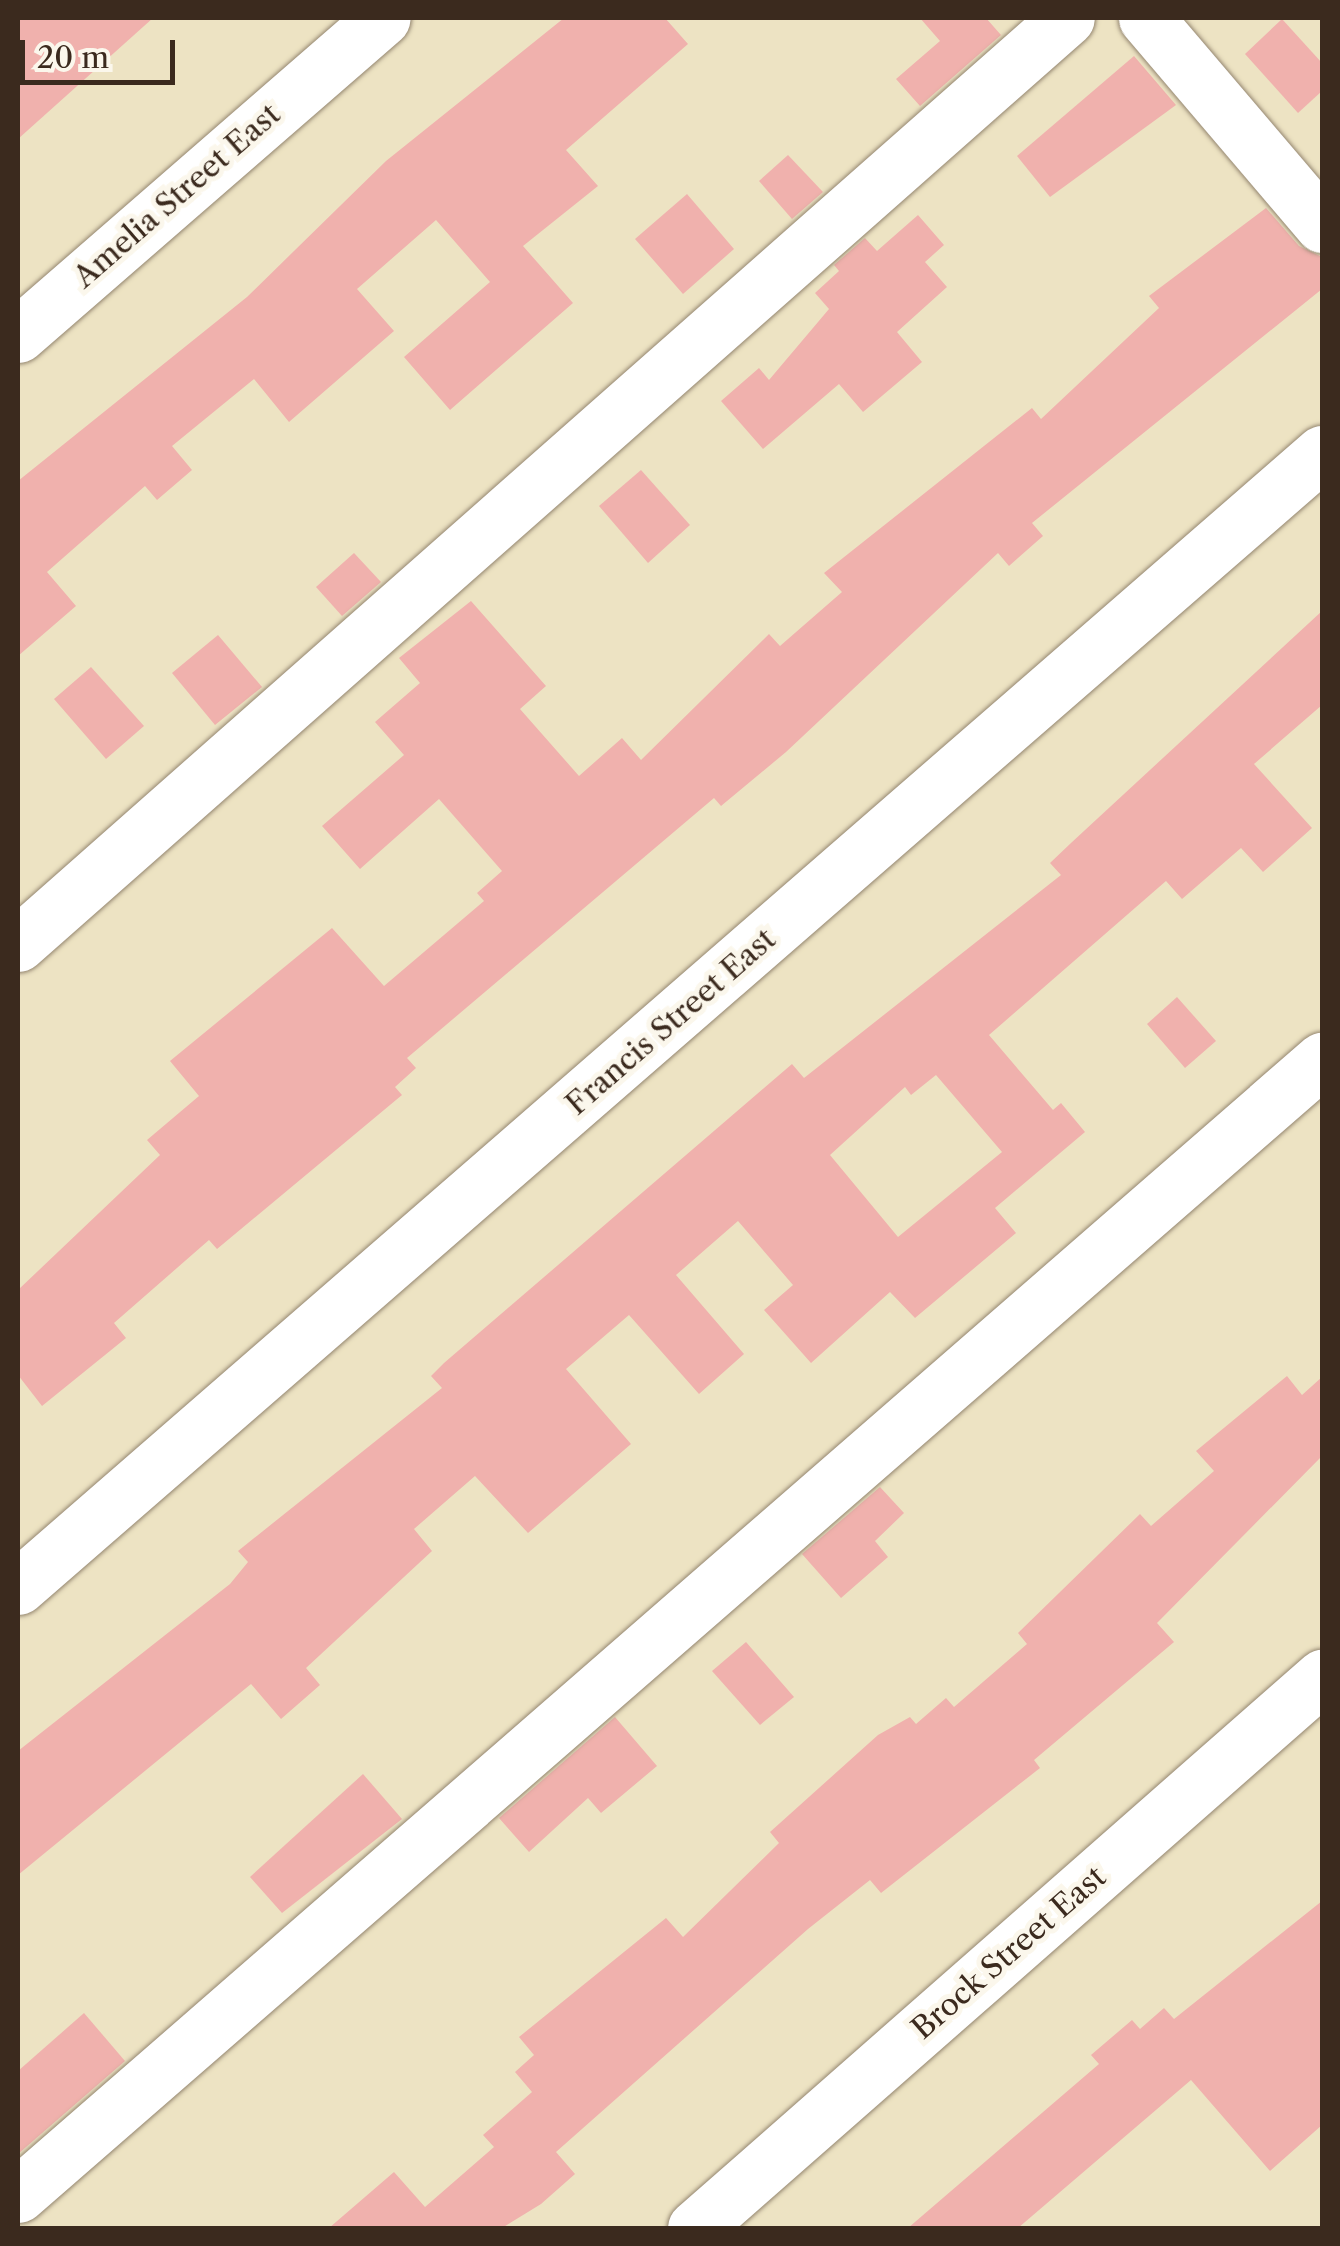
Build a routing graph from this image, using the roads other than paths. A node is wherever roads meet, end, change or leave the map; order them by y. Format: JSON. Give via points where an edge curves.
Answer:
{"nodes":[{"id":1,"x":383,"y":18,"type":"edge"},
{"id":2,"x":1067,"y":18,"type":"edge"},
{"id":3,"x":1146,"y":18,"type":"edge"},
{"id":4,"x":1322,"y":225,"type":"edge"},
{"id":5,"x":18,"y":335,"type":"edge"},
{"id":6,"x":1322,"y":453,"type":"edge"},
{"id":7,"x":18,"y":944,"type":"edge"},
{"id":8,"x":1322,"y":1060,"type":"edge"},
{"id":9,"x":18,"y":1587,"type":"edge"},
{"id":10,"x":1322,"y":1677,"type":"edge"},
{"id":11,"x":18,"y":2195,"type":"edge"},
{"id":12,"x":695,"y":2228,"type":"edge"}],
"edges":[{"from":1,"to":5,"type":"street","name":"Amelia Street East"},
{"from":2,"to":7,"type":"street"},
{"from":3,"to":4,"type":"street"},
{"from":6,"to":9,"type":"street","name":"Francis Street East"},
{"from":8,"to":11,"type":"street"},
{"from":10,"to":12,"type":"street","name":"Brock Street East"}]}
